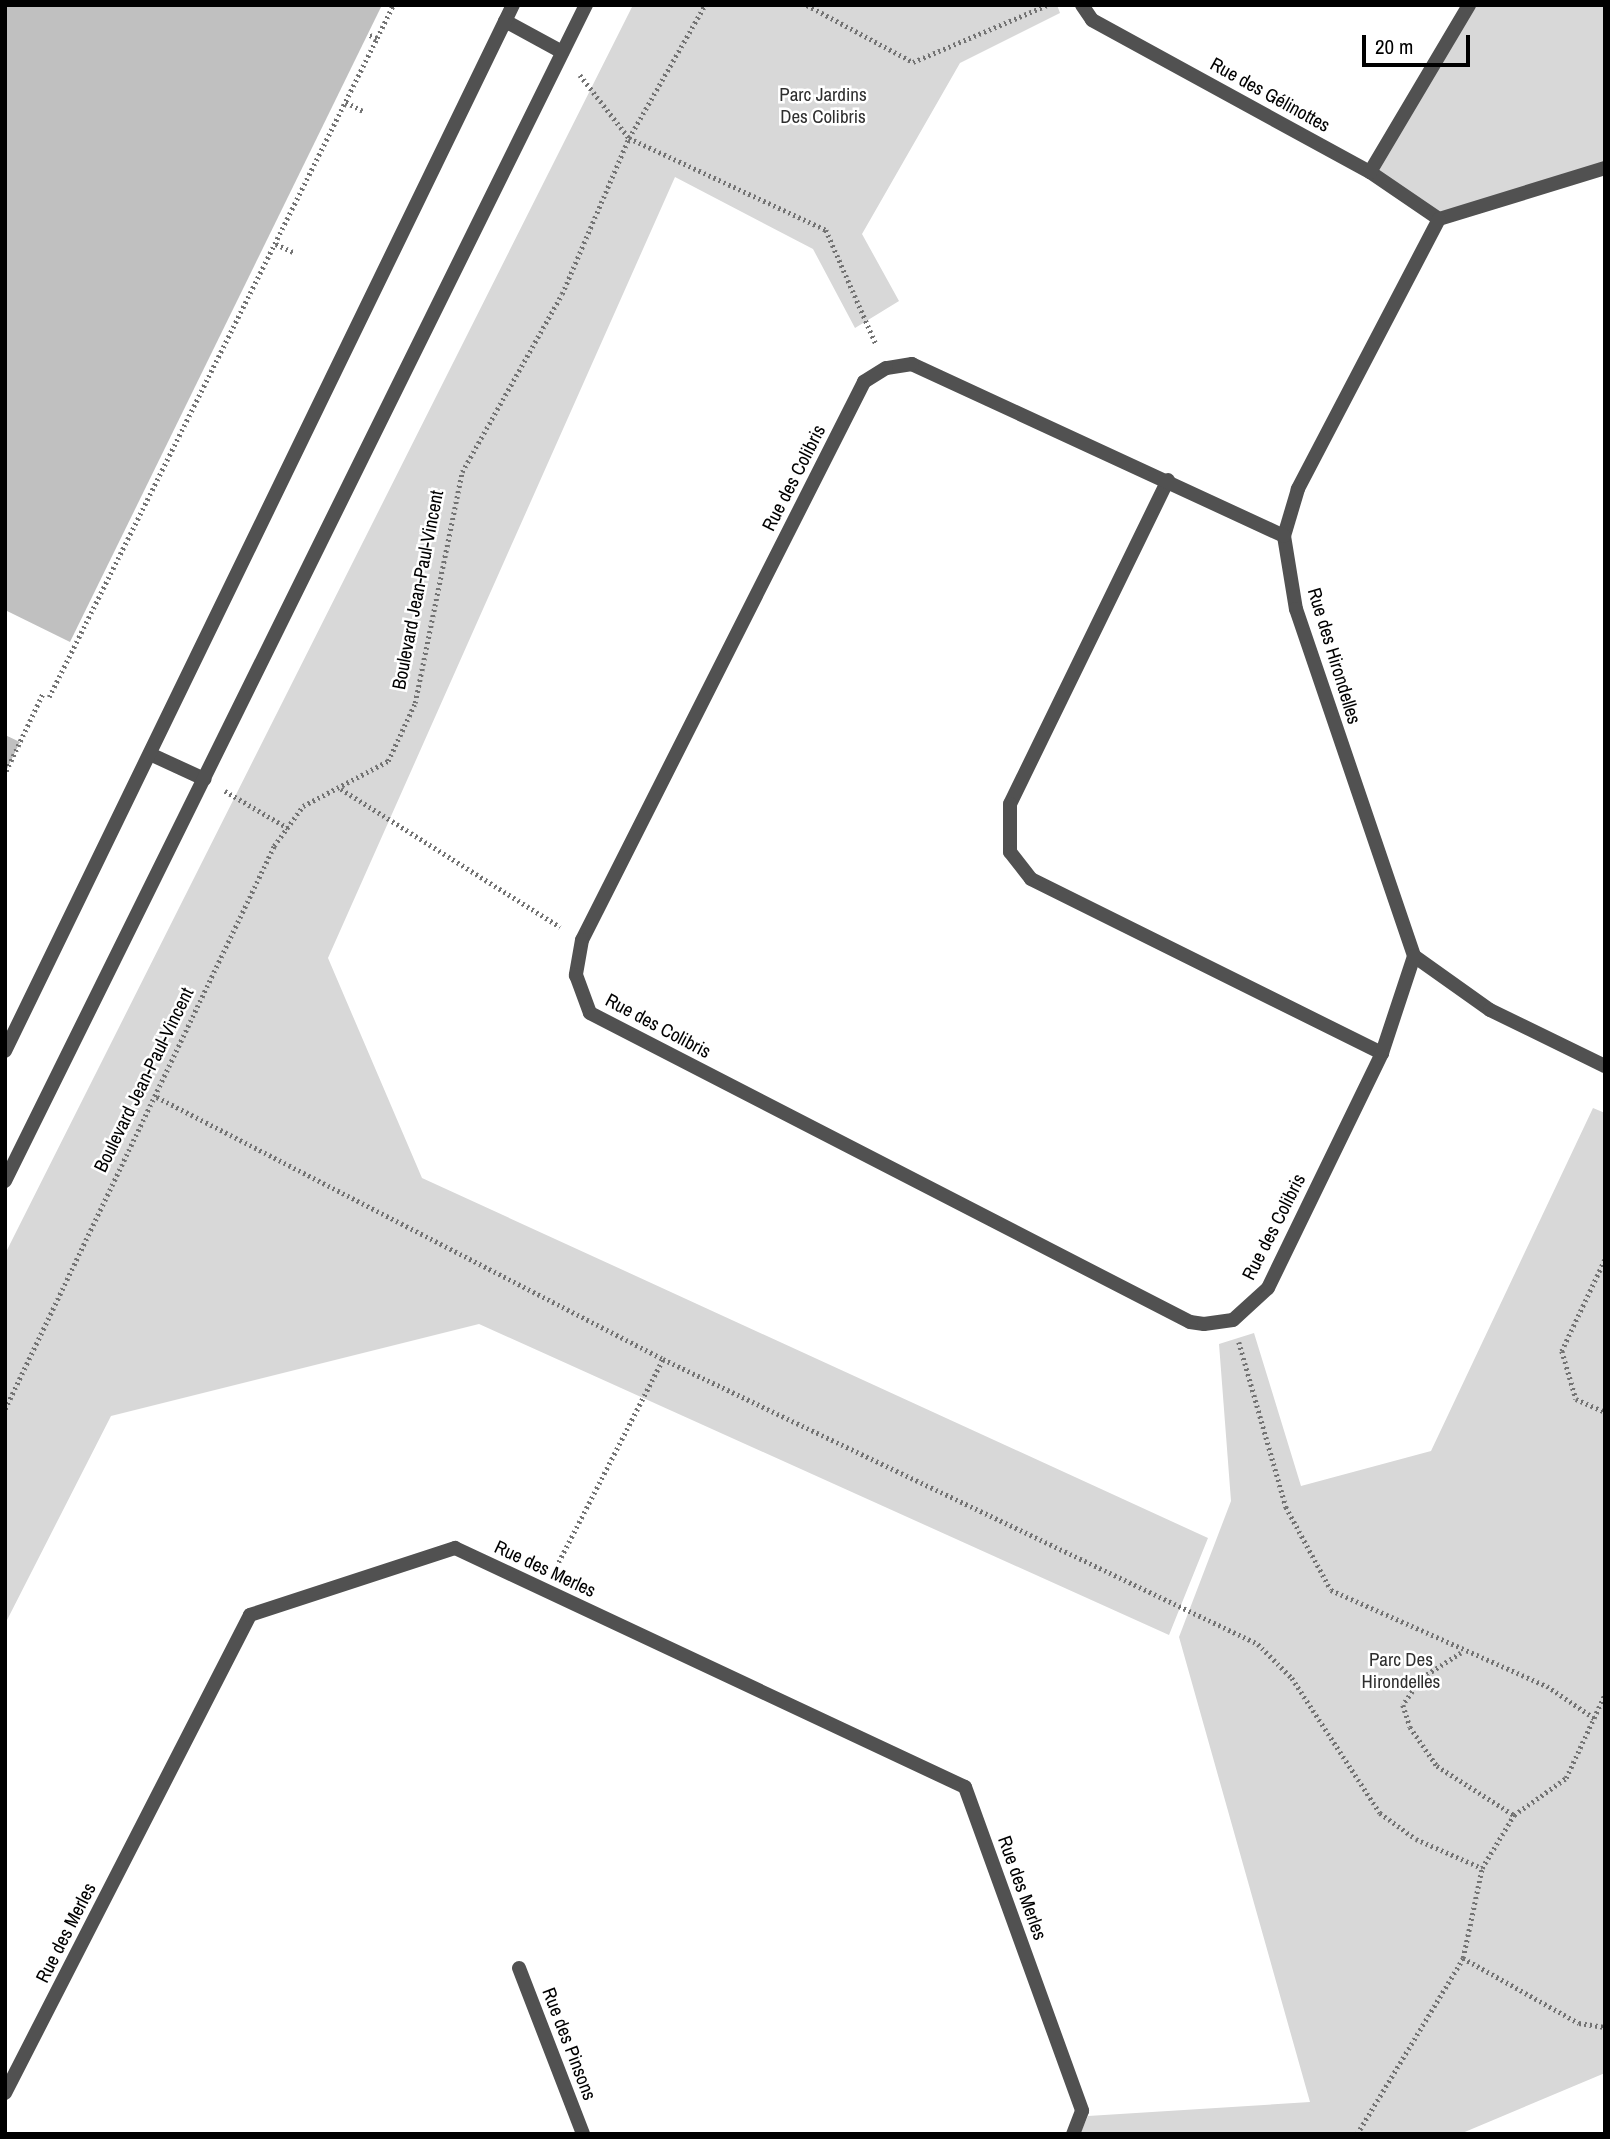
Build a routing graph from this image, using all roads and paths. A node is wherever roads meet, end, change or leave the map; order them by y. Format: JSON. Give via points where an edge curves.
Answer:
{"nodes":[{"id":1,"x":393,"y":5,"type":"edge"},
{"id":2,"x":513,"y":5,"type":"edge"},
{"id":3,"x":586,"y":5,"type":"edge"},
{"id":4,"x":705,"y":5,"type":"edge"},
{"id":5,"x":807,"y":5,"type":"edge"},
{"id":6,"x":1046,"y":5,"type":"edge"},
{"id":7,"x":1082,"y":5,"type":"edge"},
{"id":8,"x":1469,"y":5,"type":"edge"},
{"id":9,"x":505,"y":21,"type":"junction"},
{"id":10,"x":368,"y":35,"type":"dead end"},
{"id":11,"x":377,"y":38,"type":"junction"},
{"id":12,"x":562,"y":52,"type":"junction"},
{"id":13,"x":346,"y":102,"type":"junction"},
{"id":14,"x":363,"y":111,"type":"dead end"},
{"id":15,"x":629,"y":138,"type":"junction"},
{"id":16,"x":1605,"y":168,"type":"edge"},
{"id":17,"x":1370,"y":172,"type":"junction"},
{"id":18,"x":1439,"y":219,"type":"junction"},
{"id":19,"x":276,"y":244,"type":"junction"},
{"id":20,"x":293,"y":252,"type":"dead end"},
{"id":21,"x":886,"y":368,"type":"junction"},
{"id":22,"x":1168,"y":480,"type":"junction"},
{"id":23,"x":1284,"y":536,"type":"junction"},
{"id":24,"x":82,"y":620,"type":"dead end"},
{"id":25,"x":88,"y":624,"type":"junction"},
{"id":26,"x":43,"y":694,"type":"dead end"},
{"id":27,"x":49,"y":697,"type":"dead end"},
{"id":28,"x":150,"y":754,"type":"junction"},
{"id":29,"x":6,"y":771,"type":"edge"},
{"id":30,"x":204,"y":779,"type":"junction"},
{"id":31,"x":341,"y":789,"type":"junction"},
{"id":32,"x":288,"y":828,"type":"junction"},
{"id":33,"x":582,"y":940,"type":"junction"},
{"id":34,"x":1414,"y":956,"type":"junction"},
{"id":35,"x":5,"y":1051,"type":"edge"},
{"id":36,"x":1382,"y":1053,"type":"junction"},
{"id":37,"x":1605,"y":1066,"type":"edge"},
{"id":38,"x":158,"y":1097,"type":"junction"},
{"id":39,"x":5,"y":1181,"type":"edge"},
{"id":40,"x":1605,"y":1260,"type":"edge"},
{"id":41,"x":1233,"y":1320,"type":"junction"},
{"id":42,"x":663,"y":1359,"type":"junction"},
{"id":43,"x":5,"y":1409,"type":"edge"},
{"id":44,"x":1605,"y":1412,"type":"edge"},
{"id":45,"x":544,"y":1590,"type":"junction"},
{"id":46,"x":1461,"y":1653,"type":"junction"},
{"id":47,"x":1605,"y":1694,"type":"edge"},
{"id":48,"x":1597,"y":1720,"type":"junction"},
{"id":49,"x":1514,"y":1815,"type":"junction"},
{"id":50,"x":1482,"y":1868,"type":"junction"},
{"id":51,"x":1463,"y":1958,"type":"junction"},
{"id":52,"x":519,"y":1968,"type":"dead end"},
{"id":53,"x":1605,"y":2027,"type":"edge"},
{"id":54,"x":5,"y":2093,"type":"edge"},
{"id":55,"x":583,"y":2134,"type":"edge"},
{"id":56,"x":1073,"y":2134,"type":"edge"},
{"id":57,"x":1357,"y":2134,"type":"edge"}],
"edges":[{"from":1,"to":11,"type":"path"},
{"from":2,"to":9,"type":"street"},
{"from":3,"to":12,"type":"street"},
{"from":4,"to":15,"type":"path","name":"Boulevard Jean-Paul-Vincent"},
{"from":5,"to":6,"type":"path","via":[[913,62]]},
{"from":7,"to":17,"type":"street","name":"Rue des Gélinottes","via":[[1092,20]]},
{"from":8,"to":17,"type":"street"},
{"from":9,"to":12,"type":"street"},
{"from":9,"to":28,"type":"street"},
{"from":10,"to":11,"type":"path"},
{"from":11,"to":13,"type":"path"},
{"from":12,"to":15,"type":"path"},
{"from":12,"to":30,"type":"street"},
{"from":13,"to":14,"type":"path"},
{"from":13,"to":19,"type":"path"},
{"from":15,"to":21,"type":"path","via":[[826,230]]},
{"from":15,"to":31,"type":"path","name":"Boulevard Jean-Paul-Vincent","via":[[562,294],[462,472],[415,703],[388,761]]},
{"from":16,"to":18,"type":"street"},
{"from":17,"to":18,"type":"street","name":"Rue des Gélinottes"},
{"from":18,"to":23,"type":"street","name":"Rue des Hirondelles","via":[[1298,489]]},
{"from":19,"to":20,"type":"path"},
{"from":19,"to":25,"type":"path"},
{"from":21,"to":22,"type":"street","via":[[912,364]]},
{"from":21,"to":33,"type":"street","name":"Rue des Colibris","via":[[864,382]]},
{"from":22,"to":23,"type":"street"},
{"from":22,"to":36,"type":"street","via":[[1010,804],[1010,852],[1031,879]]},
{"from":23,"to":34,"type":"street","name":"Rue des Hirondelles","via":[[1296,609]]},
{"from":24,"to":25,"type":"path"},
{"from":25,"to":27,"type":"path"},
{"from":26,"to":29,"type":"path"},
{"from":28,"to":30,"type":"street"},
{"from":28,"to":35,"type":"street"},
{"from":30,"to":32,"type":"path"},
{"from":30,"to":39,"type":"street"},
{"from":31,"to":32,"type":"path","name":"Boulevard Jean-Paul-Vincent","via":[[303,806]]},
{"from":31,"to":33,"type":"path"},
{"from":32,"to":38,"type":"path","name":"Boulevard Jean-Paul-Vincent"},
{"from":33,"to":41,"type":"street","name":"Rue des Colibris","via":[[576,975],[590,1013],[1189,1322]]},
{"from":34,"to":36,"type":"street","name":"Rue des Colibris"},
{"from":34,"to":37,"type":"street","via":[[1490,1010]]},
{"from":36,"to":41,"type":"street","name":"Rue des Colibris","via":[[1268,1288]]},
{"from":38,"to":42,"type":"path"},
{"from":38,"to":43,"type":"path","name":"Boulevard Jean-Paul-Vincent"},
{"from":40,"to":44,"type":"path","via":[[1562,1351],[1576,1399]]},
{"from":41,"to":46,"type":"path","via":[[1286,1507],[1331,1590]]},
{"from":42,"to":45,"type":"path"},
{"from":42,"to":50,"type":"path","via":[[1258,1644],[1292,1678],[1380,1813],[1416,1839]]},
{"from":45,"to":54,"type":"street","name":"Rue des Merles","via":[[455,1548],[250,1615]]},
{"from":45,"to":56,"type":"street","name":"Rue des Merles","via":[[965,1787],[1082,2112]]},
{"from":46,"to":48,"type":"path","via":[[1547,1686]]},
{"from":46,"to":49,"type":"path","via":[[1422,1678],[1403,1705],[1437,1766]]},
{"from":47,"to":48,"type":"path"},
{"from":48,"to":49,"type":"path","via":[[1566,1779]]},
{"from":49,"to":50,"type":"path"},
{"from":50,"to":51,"type":"path"},
{"from":51,"to":53,"type":"path","via":[[1579,2023]]},
{"from":51,"to":57,"type":"path"},
{"from":52,"to":55,"type":"street","name":"Rue des Pinsons"}]}
